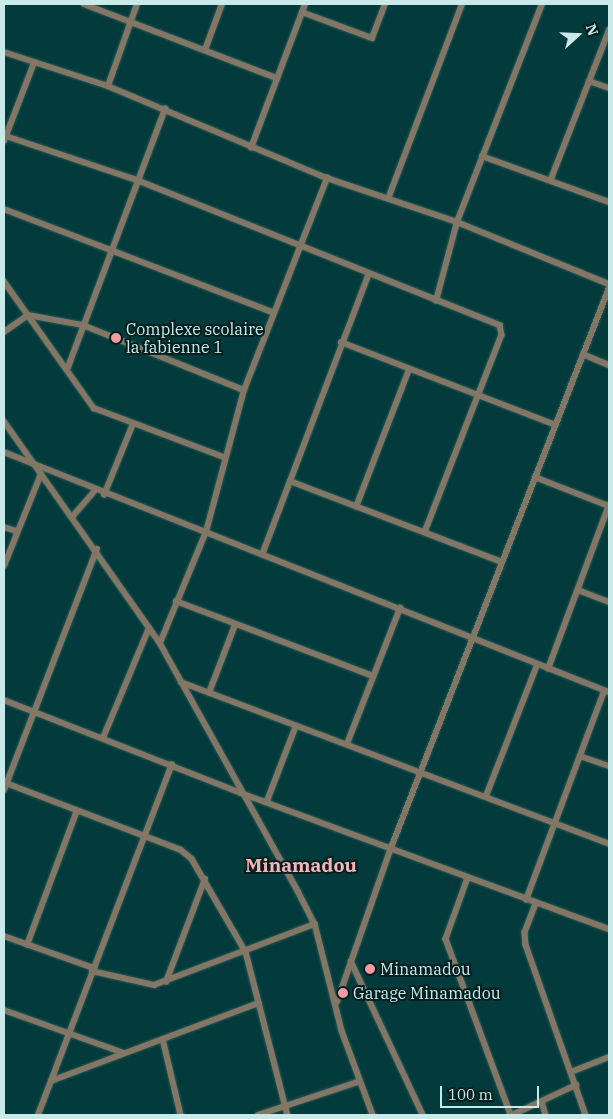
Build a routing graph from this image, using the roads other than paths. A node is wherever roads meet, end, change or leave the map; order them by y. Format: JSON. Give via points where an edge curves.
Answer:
{"nodes":[{"id":1,"x":84,"y":4,"type":"edge"},
{"id":2,"x":137,"y":4,"type":"edge"},
{"id":3,"x":222,"y":4,"type":"edge"},
{"id":4,"x":305,"y":4,"type":"edge"},
{"id":5,"x":385,"y":4,"type":"edge"},
{"id":6,"x":462,"y":4,"type":"edge"},
{"id":7,"x":542,"y":4,"type":"edge"},
{"id":8,"x":302,"y":12,"type":"junction"},
{"id":9,"x":131,"y":21,"type":"junction"},
{"id":10,"x":609,"y":30,"type":"edge"},
{"id":11,"x":205,"y":50,"type":"junction"},
{"id":12,"x":4,"y":52,"type":"edge"},
{"id":13,"x":34,"y":63,"type":"junction"},
{"id":14,"x":277,"y":78,"type":"junction"},
{"id":15,"x":589,"y":80,"type":"junction"},
{"id":16,"x":108,"y":86,"type":"junction"},
{"id":17,"x":609,"y":88,"type":"edge"},
{"id":18,"x":166,"y":109,"type":"junction"},
{"id":19,"x":5,"y":138,"type":"edge"},
{"id":20,"x":251,"y":148,"type":"junction"},
{"id":21,"x":482,"y":156,"type":"junction"},
{"id":22,"x":327,"y":178,"type":"junction"},
{"id":23,"x":551,"y":179,"type":"junction"},
{"id":24,"x":137,"y":180,"type":"junction"},
{"id":25,"x":388,"y":199,"type":"junction"},
{"id":26,"x":609,"y":202,"type":"edge"},
{"id":27,"x":4,"y":209,"type":"edge"},
{"id":28,"x":456,"y":222,"type":"junction"},
{"id":29,"x":302,"y":246,"type":"junction"},
{"id":30,"x":112,"y":248,"type":"junction"},
{"id":31,"x":368,"y":276,"type":"junction"},
{"id":32,"x":4,"y":281,"type":"edge"},
{"id":33,"x":609,"y":284,"type":"edge"},
{"id":34,"x":609,"y":288,"type":"edge"},
{"id":35,"x":436,"y":301,"type":"junction"},
{"id":36,"x":273,"y":312,"type":"junction"},
{"id":37,"x":28,"y":315,"type":"junction"},
{"id":38,"x":83,"y":325,"type":"junction"},
{"id":39,"x":4,"y":332,"type":"edge"},
{"id":40,"x":341,"y":342,"type":"junction"},
{"id":41,"x":583,"y":354,"type":"junction"},
{"id":42,"x":609,"y":365,"type":"edge"},
{"id":43,"x":67,"y":370,"type":"junction"},
{"id":44,"x":409,"y":370,"type":"junction"},
{"id":45,"x":244,"y":390,"type":"junction"},
{"id":46,"x":480,"y":396,"type":"junction"},
{"id":47,"x":4,"y":421,"type":"edge"},
{"id":48,"x":133,"y":424,"type":"junction"},
{"id":49,"x":556,"y":425,"type":"junction"},
{"id":50,"x":4,"y":452,"type":"edge"},
{"id":51,"x":224,"y":457,"type":"junction"},
{"id":52,"x":32,"y":463,"type":"junction"},
{"id":53,"x":41,"y":474,"type":"junction"},
{"id":54,"x":536,"y":477,"type":"junction"},
{"id":55,"x":290,"y":481,"type":"junction"},
{"id":56,"x":95,"y":491,"type":"junction"},
{"id":57,"x":104,"y":495,"type":"junction"},
{"id":58,"x":609,"y":506,"type":"edge"},
{"id":59,"x":356,"y":507,"type":"junction"},
{"id":60,"x":72,"y":517,"type":"junction"},
{"id":61,"x":4,"y":527,"type":"edge"},
{"id":62,"x":16,"y":531,"type":"junction"},
{"id":63,"x":206,"y":532,"type":"junction"},
{"id":64,"x":425,"y":532,"type":"junction"},
{"id":65,"x":96,"y":549,"type":"junction"},
{"id":66,"x":262,"y":555,"type":"junction"},
{"id":67,"x":502,"y":562,"type":"junction"},
{"id":68,"x":4,"y":566,"type":"edge"},
{"id":69,"x":578,"y":590,"type":"junction"},
{"id":70,"x":176,"y":601,"type":"junction"},
{"id":71,"x":609,"y":602,"type":"edge"},
{"id":72,"x":400,"y":608,"type":"junction"},
{"id":73,"x":235,"y":624,"type":"junction"},
{"id":74,"x":149,"y":628,"type":"junction"},
{"id":75,"x":473,"y":635,"type":"junction"},
{"id":76,"x":160,"y":643,"type":"junction"},
{"id":77,"x":537,"y":665,"type":"junction"},
{"id":78,"x":548,"y":669,"type":"junction"},
{"id":79,"x":372,"y":676,"type":"junction"},
{"id":80,"x":181,"y":682,"type":"junction"},
{"id":81,"x":607,"y":691,"type":"edge"},
{"id":82,"x":209,"y":692,"type":"junction"},
{"id":83,"x":4,"y":700,"type":"edge"},
{"id":84,"x":31,"y":711,"type":"junction"},
{"id":85,"x":296,"y":726,"type":"junction"},
{"id":86,"x":104,"y":738,"type":"junction"},
{"id":87,"x":347,"y":744,"type":"junction"},
{"id":88,"x":580,"y":756,"type":"junction"},
{"id":89,"x":172,"y":765,"type":"junction"},
{"id":90,"x":609,"y":766,"type":"edge"},
{"id":91,"x":423,"y":772,"type":"junction"},
{"id":92,"x":6,"y":783,"type":"junction"},
{"id":93,"x":4,"y":790,"type":"edge"},
{"id":94,"x":241,"y":793,"type":"junction"},
{"id":95,"x":486,"y":796,"type":"junction"},
{"id":96,"x":267,"y":801,"type":"junction"},
{"id":97,"x":76,"y":813,"type":"junction"},
{"id":98,"x":555,"y":823,"type":"junction"},
{"id":99,"x":145,"y":837,"type":"junction"},
{"id":100,"x":609,"y":844,"type":"edge"},
{"id":101,"x":391,"y":848,"type":"junction"},
{"id":102,"x":468,"y":878,"type":"junction"},
{"id":103,"x":205,"y":879,"type":"junction"},
{"id":104,"x":526,"y":900,"type":"junction"},
{"id":105,"x":536,"y":904,"type":"junction"},
{"id":106,"x":315,"y":924,"type":"junction"},
{"id":107,"x":609,"y":929,"type":"edge"},
{"id":108,"x":4,"y":936,"type":"edge"},
{"id":109,"x":28,"y":944,"type":"junction"},
{"id":110,"x":246,"y":952,"type":"junction"},
{"id":111,"x":351,"y":961,"type":"junction"},
{"id":112,"x":93,"y":969,"type":"junction"},
{"id":113,"x":166,"y":982,"type":"junction"},
{"id":114,"x":337,"y":1002,"type":"junction"},
{"id":115,"x":259,"y":1003,"type":"junction"},
{"id":116,"x":4,"y":1010,"type":"edge"},
{"id":117,"x":68,"y":1034,"type":"junction"},
{"id":118,"x":163,"y":1039,"type":"junction"},
{"id":119,"x":124,"y":1054,"type":"junction"},
{"id":120,"x":609,"y":1057,"type":"edge"},
{"id":121,"x":571,"y":1072,"type":"junction"},
{"id":122,"x":51,"y":1081,"type":"junction"},
{"id":123,"x":358,"y":1082,"type":"junction"},
{"id":124,"x":576,"y":1085,"type":"junction"},
{"id":125,"x":542,"y":1102,"type":"junction"},
{"id":126,"x":284,"y":1105,"type":"junction"},
{"id":127,"x":38,"y":1115,"type":"edge"},
{"id":128,"x":181,"y":1115,"type":"edge"},
{"id":129,"x":258,"y":1115,"type":"edge"},
{"id":130,"x":288,"y":1115,"type":"edge"},
{"id":131,"x":373,"y":1115,"type":"edge"},
{"id":132,"x":423,"y":1115,"type":"edge"},
{"id":133,"x":512,"y":1115,"type":"edge"},
{"id":134,"x":546,"y":1115,"type":"edge"},
{"id":135,"x":586,"y":1115,"type":"edge"}],
"edges":[{"from":1,"to":9,"type":"street"},
{"from":2,"to":9,"type":"street"},
{"from":3,"to":11,"type":"street"},
{"from":4,"to":8,"type":"street"},
{"from":5,"to":8,"type":"street","via":[[372,38]]},
{"from":6,"to":25,"type":"street"},
{"from":7,"to":21,"type":"street"},
{"from":8,"to":14,"type":"street"},
{"from":9,"to":11,"type":"street"},
{"from":9,"to":16,"type":"street"},
{"from":10,"to":15,"type":"street"},
{"from":11,"to":14,"type":"street"},
{"from":12,"to":13,"type":"street"},
{"from":13,"to":16,"type":"street"},
{"from":13,"to":19,"type":"street"},
{"from":14,"to":20,"type":"street"},
{"from":15,"to":17,"type":"street"},
{"from":15,"to":23,"type":"street"},
{"from":16,"to":18,"type":"street"},
{"from":18,"to":20,"type":"street"},
{"from":18,"to":24,"type":"street"},
{"from":19,"to":24,"type":"street"},
{"from":20,"to":22,"type":"street"},
{"from":21,"to":23,"type":"street"},
{"from":21,"to":28,"type":"street"},
{"from":22,"to":25,"type":"street"},
{"from":22,"to":29,"type":"street"},
{"from":23,"to":26,"type":"street"},
{"from":24,"to":29,"type":"street"},
{"from":24,"to":30,"type":"street"},
{"from":25,"to":28,"type":"street"},
{"from":27,"to":30,"type":"street"},
{"from":28,"to":33,"type":"street"},
{"from":28,"to":35,"type":"street"},
{"from":29,"to":31,"type":"street"},
{"from":29,"to":36,"type":"street"},
{"from":30,"to":36,"type":"street"},
{"from":30,"to":38,"type":"street"},
{"from":31,"to":35,"type":"street"},
{"from":31,"to":40,"type":"street"},
{"from":32,"to":37,"type":"street"},
{"from":34,"to":41,"type":"street"},
{"from":35,"to":46,"type":"street","via":[[496,322],[502,329]]},
{"from":36,"to":45,"type":"street"},
{"from":37,"to":38,"type":"street"},
{"from":37,"to":39,"type":"street"},
{"from":37,"to":43,"type":"street"},
{"from":38,"to":43,"type":"street"},
{"from":38,"to":45,"type":"street"},
{"from":40,"to":44,"type":"street"},
{"from":40,"to":55,"type":"street"},
{"from":41,"to":42,"type":"street"},
{"from":41,"to":49,"type":"street"},
{"from":43,"to":48,"type":"street","via":[[94,408]]},
{"from":44,"to":46,"type":"street"},
{"from":44,"to":59,"type":"street"},
{"from":45,"to":51,"type":"street"},
{"from":46,"to":49,"type":"street"},
{"from":46,"to":64,"type":"street"},
{"from":47,"to":52,"type":"street"},
{"from":48,"to":51,"type":"street"},
{"from":48,"to":57,"type":"street"},
{"from":49,"to":54,"type":"street"},
{"from":50,"to":52,"type":"street"},
{"from":51,"to":63,"type":"street"},
{"from":52,"to":53,"type":"street"},
{"from":52,"to":56,"type":"street"},
{"from":53,"to":60,"type":"street"},
{"from":53,"to":62,"type":"street"},
{"from":54,"to":58,"type":"street"},
{"from":54,"to":67,"type":"street"},
{"from":55,"to":59,"type":"street"},
{"from":55,"to":66,"type":"street"},
{"from":56,"to":57,"type":"street"},
{"from":56,"to":60,"type":"street"},
{"from":57,"to":63,"type":"street"},
{"from":58,"to":69,"type":"street"},
{"from":59,"to":64,"type":"street"},
{"from":60,"to":65,"type":"street"},
{"from":61,"to":62,"type":"street"},
{"from":62,"to":68,"type":"street"},
{"from":63,"to":66,"type":"street"},
{"from":63,"to":70,"type":"street"},
{"from":64,"to":67,"type":"street"},
{"from":65,"to":74,"type":"street"},
{"from":65,"to":84,"type":"street"},
{"from":66,"to":72,"type":"street"},
{"from":67,"to":75,"type":"street"},
{"from":69,"to":71,"type":"street"},
{"from":69,"to":78,"type":"street"},
{"from":70,"to":73,"type":"street"},
{"from":70,"to":76,"type":"street"},
{"from":72,"to":75,"type":"street"},
{"from":72,"to":79,"type":"street"},
{"from":73,"to":79,"type":"street"},
{"from":73,"to":82,"type":"street"},
{"from":74,"to":76,"type":"street"},
{"from":74,"to":86,"type":"street"},
{"from":75,"to":77,"type":"street"},
{"from":75,"to":91,"type":"street"},
{"from":76,"to":80,"type":"street"},
{"from":77,"to":78,"type":"street"},
{"from":77,"to":95,"type":"street"},
{"from":78,"to":81,"type":"street"},
{"from":79,"to":87,"type":"street"},
{"from":80,"to":82,"type":"street"},
{"from":80,"to":94,"type":"street"},
{"from":81,"to":88,"type":"street"},
{"from":82,"to":85,"type":"street"},
{"from":83,"to":84,"type":"street"},
{"from":84,"to":86,"type":"street"},
{"from":84,"to":92,"type":"street"},
{"from":85,"to":87,"type":"street"},
{"from":85,"to":96,"type":"street"},
{"from":86,"to":89,"type":"street"},
{"from":87,"to":91,"type":"street"},
{"from":88,"to":90,"type":"street"},
{"from":88,"to":98,"type":"street"},
{"from":89,"to":94,"type":"street"},
{"from":89,"to":99,"type":"street"},
{"from":91,"to":95,"type":"street"},
{"from":91,"to":101,"type":"street"},
{"from":92,"to":93,"type":"street"},
{"from":92,"to":97,"type":"street"},
{"from":94,"to":96,"type":"street"},
{"from":94,"to":106,"type":"street"},
{"from":95,"to":98,"type":"street"},
{"from":96,"to":101,"type":"street"},
{"from":97,"to":99,"type":"street"},
{"from":97,"to":109,"type":"street"},
{"from":98,"to":100,"type":"street"},
{"from":98,"to":104,"type":"street"},
{"from":99,"to":103,"type":"street","via":[[187,854]]},
{"from":99,"to":112,"type":"street"},
{"from":101,"to":102,"type":"street"},
{"from":101,"to":111,"type":"street"},
{"from":102,"to":104,"type":"street"},
{"from":102,"to":133,"type":"street","via":[[446,939]]},
{"from":103,"to":110,"type":"street"},
{"from":103,"to":113,"type":"street"},
{"from":104,"to":105,"type":"street"},
{"from":105,"to":107,"type":"street"},
{"from":105,"to":121,"type":"street","via":[[525,940]]},
{"from":106,"to":110,"type":"street"},
{"from":106,"to":114,"type":"street"},
{"from":108,"to":109,"type":"street"},
{"from":109,"to":112,"type":"street"},
{"from":110,"to":113,"type":"street"},
{"from":110,"to":115,"type":"street"},
{"from":111,"to":114,"type":"street"},
{"from":111,"to":132,"type":"street"},
{"from":112,"to":113,"type":"street","via":[[142,984]]},
{"from":112,"to":117,"type":"street"},
{"from":114,"to":123,"type":"street"},
{"from":115,"to":118,"type":"street"},
{"from":115,"to":126,"type":"street"},
{"from":116,"to":117,"type":"street"},
{"from":117,"to":119,"type":"street"},
{"from":117,"to":122,"type":"street"},
{"from":118,"to":119,"type":"street"},
{"from":118,"to":128,"type":"street"},
{"from":119,"to":122,"type":"street"},
{"from":120,"to":121,"type":"street"},
{"from":121,"to":124,"type":"street"},
{"from":122,"to":127,"type":"street"},
{"from":123,"to":126,"type":"street"},
{"from":123,"to":131,"type":"street"},
{"from":124,"to":125,"type":"street"},
{"from":124,"to":135,"type":"street"},
{"from":125,"to":133,"type":"street"},
{"from":125,"to":134,"type":"street"},
{"from":126,"to":129,"type":"street"},
{"from":126,"to":130,"type":"street"}]}
